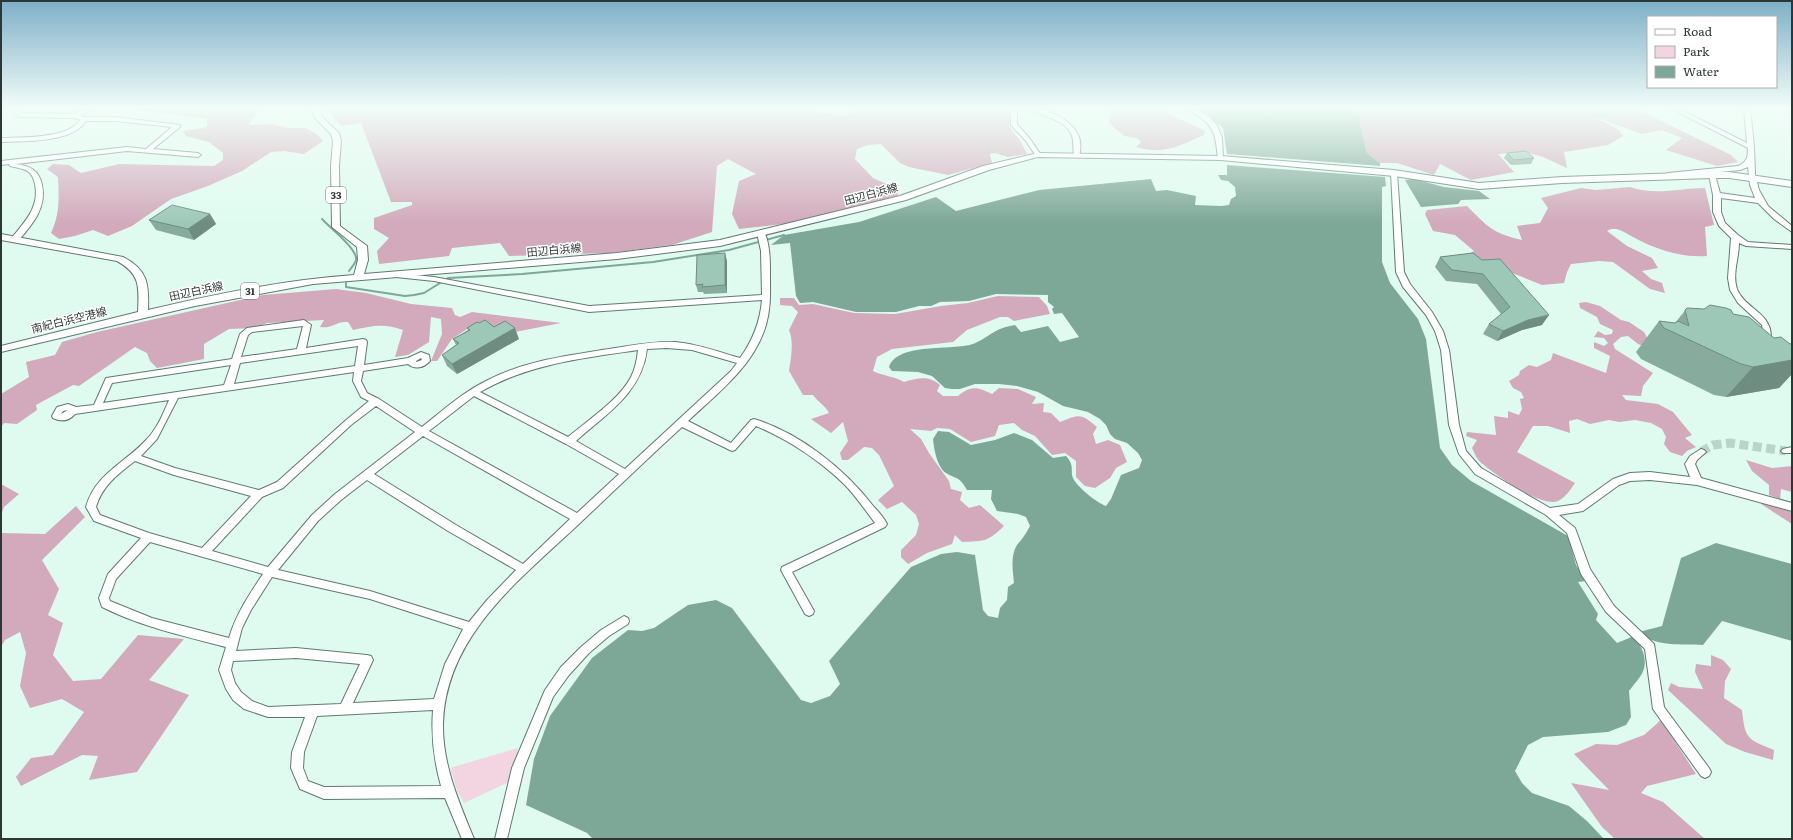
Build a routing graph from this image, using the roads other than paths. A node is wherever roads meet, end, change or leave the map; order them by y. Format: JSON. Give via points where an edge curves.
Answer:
{"nodes":[{"id":1,"x":153,"y":146,"type":"edge"},
{"id":2,"x":337,"y":146,"type":"edge"},
{"id":3,"x":1032,"y":146,"type":"edge"},
{"id":4,"x":1076,"y":146,"type":"edge"},
{"id":5,"x":1219,"y":146,"type":"edge"},
{"id":6,"x":1751,"y":147,"type":"edge"},
{"id":7,"x":148,"y":150,"type":"junction"},
{"id":8,"x":198,"y":155,"type":"dead end"},
{"id":9,"x":1077,"y":155,"type":"junction"},
{"id":10,"x":1038,"y":156,"type":"junction"},
{"id":11,"x":1751,"y":157,"type":"junction"},
{"id":12,"x":1221,"y":158,"type":"junction"},
{"id":13,"x":1,"y":163,"type":"edge"},
{"id":14,"x":1394,"y":173,"type":"junction"},
{"id":15,"x":1712,"y":175,"type":"junction"},
{"id":16,"x":1661,"y":176,"type":"junction"},
{"id":17,"x":1752,"y":178,"type":"junction"},
{"id":18,"x":1792,"y":184,"type":"edge"},
{"id":19,"x":1717,"y":195,"type":"junction"},
{"id":20,"x":1762,"y":201,"type":"junction"},
{"id":21,"x":1792,"y":230,"type":"edge"},
{"id":22,"x":1,"y":237,"type":"edge"},
{"id":23,"x":1735,"y":238,"type":"junction"},
{"id":24,"x":15,"y":239,"type":"junction"},
{"id":25,"x":763,"y":239,"type":"junction"},
{"id":26,"x":1792,"y":247,"type":"edge"},
{"id":27,"x":394,"y":275,"type":"junction"},
{"id":28,"x":358,"y":278,"type":"junction"},
{"id":29,"x":767,"y":298,"type":"junction"},
{"id":30,"x":143,"y":315,"type":"junction"},
{"id":31,"x":643,"y":347,"type":"junction"},
{"id":32,"x":1,"y":349,"type":"edge"},
{"id":33,"x":301,"y":350,"type":"junction"},
{"id":34,"x":1774,"y":351,"type":"edge"},
{"id":35,"x":236,"y":360,"type":"junction"},
{"id":36,"x":411,"y":361,"type":"dead end"},
{"id":37,"x":742,"y":362,"type":"junction"},
{"id":38,"x":358,"y":369,"type":"junction"},
{"id":39,"x":228,"y":388,"type":"junction"},
{"id":40,"x":473,"y":392,"type":"junction"},
{"id":41,"x":175,"y":396,"type":"junction"},
{"id":42,"x":376,"y":401,"type":"junction"},
{"id":43,"x":97,"y":407,"type":"junction"},
{"id":44,"x":72,"y":411,"type":"dead end"},
{"id":45,"x":681,"y":422,"type":"junction"},
{"id":46,"x":421,"y":431,"type":"junction"},
{"id":47,"x":569,"y":442,"type":"junction"},
{"id":48,"x":1701,"y":452,"type":"tunnel mouth"},
{"id":49,"x":134,"y":457,"type":"junction"},
{"id":50,"x":626,"y":474,"type":"junction"},
{"id":51,"x":367,"y":475,"type":"junction"},
{"id":52,"x":1697,"y":481,"type":"junction"},
{"id":53,"x":258,"y":494,"type":"junction"},
{"id":54,"x":1792,"y":507,"type":"edge"},
{"id":55,"x":1549,"y":512,"type":"junction"},
{"id":56,"x":578,"y":519,"type":"junction"},
{"id":57,"x":148,"y":536,"type":"junction"},
{"id":58,"x":205,"y":552,"type":"junction"},
{"id":59,"x":524,"y":570,"type":"junction"},
{"id":60,"x":270,"y":572,"type":"junction"},
{"id":61,"x":809,"y":611,"type":"dead end"},
{"id":62,"x":624,"y":621,"type":"dead end"},
{"id":63,"x":471,"y":627,"type":"junction"},
{"id":64,"x":233,"y":644,"type":"junction"},
{"id":65,"x":228,"y":656,"type":"junction"},
{"id":66,"x":439,"y":704,"type":"junction"},
{"id":67,"x":345,"y":708,"type":"junction"},
{"id":68,"x":313,"y":711,"type":"junction"},
{"id":69,"x":1705,"y":772,"type":"dead end"},
{"id":70,"x":448,"y":792,"type":"junction"},
{"id":71,"x":468,"y":839,"type":"edge"},
{"id":72,"x":501,"y":839,"type":"edge"}],
"edges":[{"from":1,"to":7,"type":"street"},
{"from":2,"to":28,"type":"main road","number":"33","via":[[336,227],[362,246],[363,260]]},
{"from":3,"to":10,"type":"street"},
{"from":4,"to":9,"type":"street"},
{"from":5,"to":12,"type":"street"},
{"from":6,"to":11,"type":"street"},
{"from":7,"to":8,"type":"street"},
{"from":7,"to":13,"type":"street","via":[[127,149]]},
{"from":9,"to":10,"type":"main road","name":"田辺白浜線","number":"31"},
{"from":9,"to":12,"type":"main road","name":"田辺白浜線","number":"31"},
{"from":10,"to":25,"type":"main road","name":"田辺白浜線","number":"31","via":[[986,168],[903,198]]},
{"from":11,"to":16,"type":"street","via":[[1746,165],[1740,168]]},
{"from":11,"to":17,"type":"street"},
{"from":12,"to":14,"type":"main road","name":"田辺白浜線","number":"31"},
{"from":13,"to":24,"type":"street","via":[[32,171],[36,175],[41,192],[36,214]]},
{"from":14,"to":16,"type":"main road","name":"田辺白浜線","number":"31","via":[[1479,186]]},
{"from":14,"to":55,"type":"street","via":[[1400,272],[1406,285],[1439,331],[1454,425],[1462,452],[1478,471]]},
{"from":15,"to":16,"type":"main road","name":"田辺白浜線","number":"31"},
{"from":15,"to":17,"type":"main road","name":"田辺白浜線","number":"31"},
{"from":15,"to":19,"type":"street"},
{"from":17,"to":18,"type":"main road","name":"田辺白浜線","number":"31"},
{"from":17,"to":20,"type":"street"},
{"from":19,"to":20,"type":"street"},
{"from":19,"to":23,"type":"street","via":[[1717,212],[1722,224]]},
{"from":20,"to":21,"type":"street"},
{"from":22,"to":24,"type":"main road"},
{"from":23,"to":26,"type":"street","via":[[1746,244]]},
{"from":23,"to":34,"type":"street","via":[[1732,272],[1734,290],[1766,325],[1767,343]]},
{"from":24,"to":30,"type":"main road","via":[[130,263],[138,270],[143,281]]},
{"from":25,"to":27,"type":"main road","name":"田辺白浜線","number":"31","via":[[720,242],[625,256]]},
{"from":25,"to":29,"type":"street"},
{"from":27,"to":28,"type":"main road","name":"田辺白浜線","number":"31"},
{"from":27,"to":29,"type":"street","via":[[434,279],[589,309]]},
{"from":28,"to":30,"type":"main road","name":"田辺白浜線","number":"31","via":[[265,288]]},
{"from":29,"to":37,"type":"street","via":[[762,327],[755,344]]},
{"from":30,"to":32,"type":"main road","name":"南紀白浜空港線"},
{"from":31,"to":37,"type":"street","via":[[674,345],[697,348]]},
{"from":31,"to":40,"type":"street","via":[[540,363],[502,376]]},
{"from":31,"to":47,"type":"street","via":[[641,365],[634,381],[621,396]]},
{"from":33,"to":35,"type":"street"},
{"from":33,"to":35,"type":"street","via":[[307,325],[304,323],[250,330],[244,334]]},
{"from":33,"to":38,"type":"street","via":[[363,342]]},
{"from":35,"to":39,"type":"street"},
{"from":35,"to":43,"type":"street","via":[[109,380]]},
{"from":36,"to":38,"type":"street"},
{"from":37,"to":45,"type":"street","via":[[734,373]]},
{"from":38,"to":39,"type":"street"},
{"from":38,"to":42,"type":"street","via":[[357,381],[364,395]]},
{"from":39,"to":41,"type":"street"},
{"from":40,"to":46,"type":"street"},
{"from":40,"to":47,"type":"street"},
{"from":41,"to":43,"type":"street"},
{"from":41,"to":49,"type":"street","via":[[161,426]]},
{"from":42,"to":46,"type":"street"},
{"from":42,"to":53,"type":"street","via":[[280,485]]},
{"from":43,"to":44,"type":"street"},
{"from":45,"to":50,"type":"street"},
{"from":45,"to":61,"type":"street","via":[[732,448],[754,422],[771,428],[848,481],[882,524],[786,570]]},
{"from":46,"to":51,"type":"street"},
{"from":46,"to":56,"type":"street"},
{"from":47,"to":50,"type":"street"},
{"from":48,"to":52,"type":"street","via":[[1690,464]]},
{"from":49,"to":53,"type":"street"},
{"from":49,"to":57,"type":"street","via":[[121,466],[100,488],[91,507],[97,518]]},
{"from":50,"to":56,"type":"street"},
{"from":51,"to":59,"type":"street"},
{"from":51,"to":60,"type":"street","via":[[315,518]]},
{"from":52,"to":54,"type":"street"},
{"from":52,"to":55,"type":"street","via":[[1650,476],[1630,477],[1616,482],[1580,508]]},
{"from":53,"to":58,"type":"street"},
{"from":55,"to":69,"type":"street","via":[[1571,531],[1585,571],[1610,609],[1650,647],[1659,709]]},
{"from":56,"to":59,"type":"street"},
{"from":57,"to":58,"type":"street"},
{"from":57,"to":64,"type":"street","via":[[112,577],[104,598],[106,604],[155,623]]},
{"from":58,"to":60,"type":"street"},
{"from":59,"to":63,"type":"street"},
{"from":60,"to":63,"type":"street","via":[[370,595]]},
{"from":60,"to":64,"type":"street","via":[[247,607]]},
{"from":62,"to":72,"type":"street","via":[[585,650],[565,671],[549,694],[518,768]]},
{"from":63,"to":66,"type":"street","via":[[446,678]]},
{"from":64,"to":65,"type":"street"},
{"from":65,"to":67,"type":"street","via":[[296,653],[367,660]]},
{"from":65,"to":68,"type":"street","via":[[225,670],[230,685],[237,696],[248,705],[268,712]]},
{"from":66,"to":67,"type":"street"},
{"from":66,"to":70,"type":"street","via":[[440,762]]},
{"from":67,"to":68,"type":"street"},
{"from":68,"to":70,"type":"street","via":[[298,752],[297,768],[304,785],[324,793]]},
{"from":70,"to":71,"type":"street"}]}
